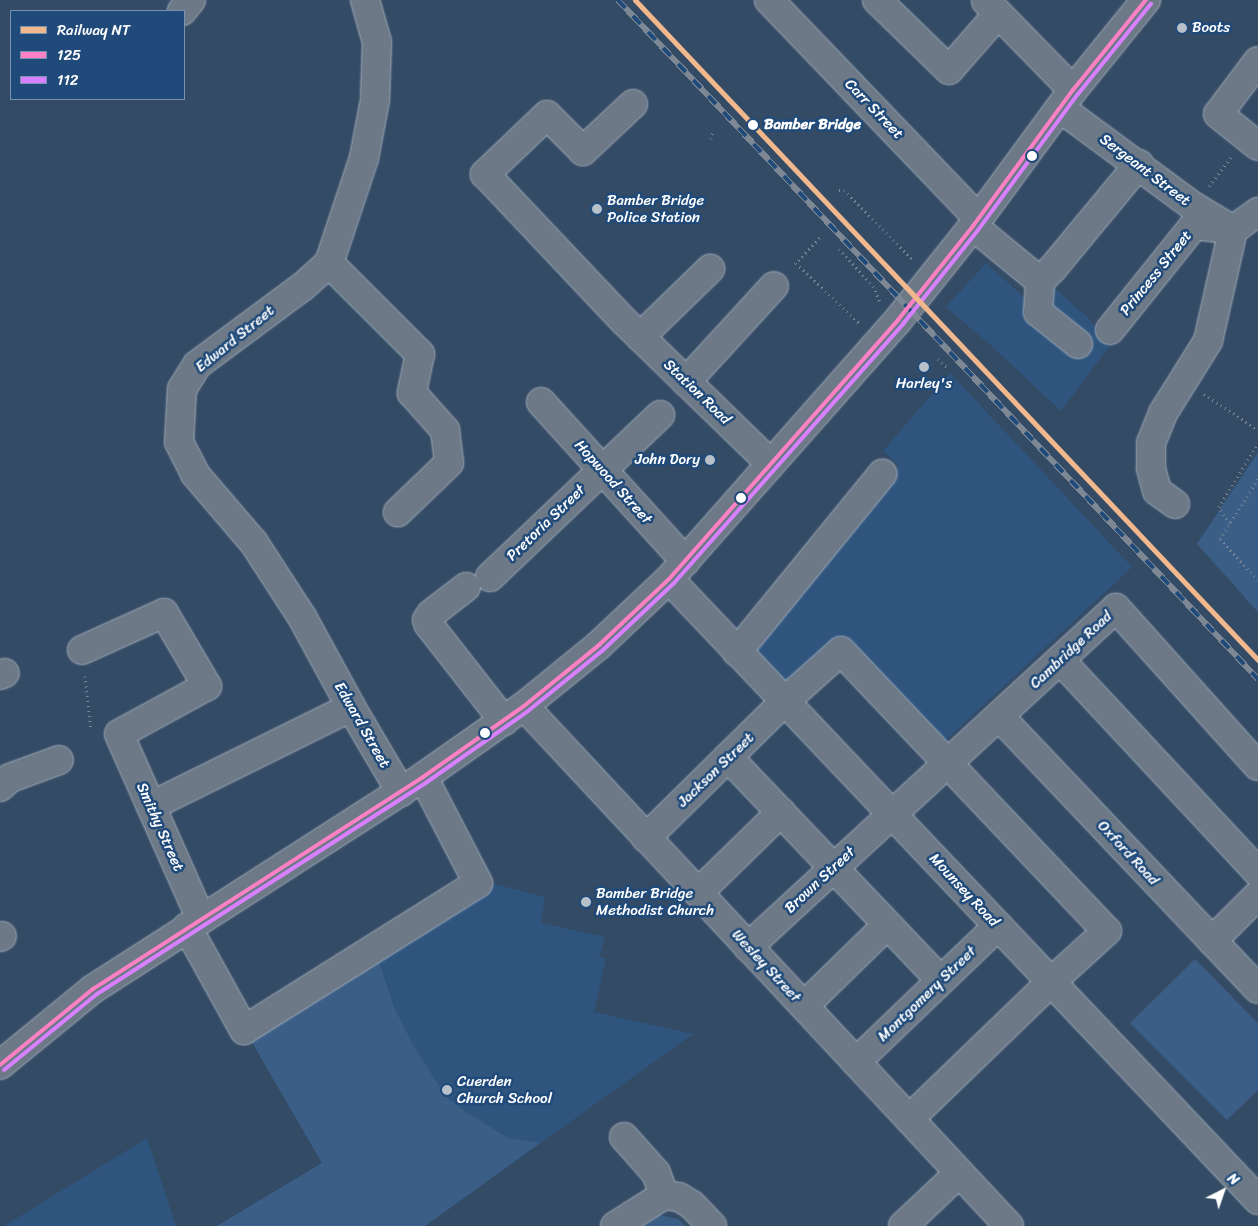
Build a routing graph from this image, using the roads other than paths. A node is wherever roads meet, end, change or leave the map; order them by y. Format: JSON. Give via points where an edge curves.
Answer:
{"nodes":[{"id":1,"x":365,"y":0,"type":"edge"},
{"id":2,"x":769,"y":0,"type":"edge"},
{"id":3,"x":877,"y":0,"type":"edge"},
{"id":4,"x":1146,"y":0,"type":"edge"},
{"id":5,"x":989,"y":4,"type":"edge"},
{"id":6,"x":1258,"y":61,"type":"edge"},
{"id":7,"x":1066,"y":99,"type":"junction"},
{"id":8,"x":633,"y":104,"type":"dead end"},
{"id":9,"x":1252,"y":141,"type":"edge"},
{"id":10,"x":1138,"y":164,"type":"junction"},
{"id":11,"x":1258,"y":212,"type":"edge"},
{"id":12,"x":976,"y":222,"type":"junction"},
{"id":13,"x":1233,"y":230,"type":"junction"},
{"id":14,"x":329,"y":263,"type":"junction"},
{"id":15,"x":710,"y":269,"type":"dead end"},
{"id":16,"x":1040,"y":281,"type":"junction"},
{"id":17,"x":774,"y":286,"type":"dead end"},
{"id":18,"x":632,"y":329,"type":"junction"},
{"id":19,"x":1110,"y":330,"type":"dead end"},
{"id":20,"x":1078,"y":344,"type":"dead end"},
{"id":21,"x":686,"y":382,"type":"junction"},
{"id":22,"x":541,"y":402,"type":"dead end"},
{"id":23,"x":660,"y":415,"type":"dead end"},
{"id":24,"x":770,"y":463,"type":"junction"},
{"id":25,"x":602,"y":469,"type":"junction"},
{"id":26,"x":882,"y":474,"type":"dead end"},
{"id":27,"x":1175,"y":504,"type":"dead end"},
{"id":28,"x":398,"y":512,"type":"dead end"},
{"id":29,"x":677,"y":570,"type":"junction"},
{"id":30,"x":82,"y":650,"type":"road end"},
{"id":31,"x":737,"y":652,"type":"junction"},
{"id":32,"x":1061,"y":661,"type":"junction"},
{"id":33,"x":785,"y":702,"type":"junction"},
{"id":34,"x":351,"y":707,"type":"junction"},
{"id":35,"x":514,"y":714,"type":"junction"},
{"id":36,"x":999,"y":716,"type":"junction"},
{"id":37,"x":728,"y":757,"type":"junction"},
{"id":38,"x":59,"y":760,"type":"dead end"},
{"id":39,"x":946,"y":764,"type":"junction"},
{"id":40,"x":1258,"y":766,"type":"edge"},
{"id":41,"x":3,"y":776,"type":"edge"},
{"id":42,"x":412,"y":784,"type":"junction"},
{"id":43,"x":151,"y":806,"type":"junction"},
{"id":44,"x":782,"y":812,"type":"junction"},
{"id":45,"x":892,"y":813,"type":"junction"},
{"id":46,"x":646,"y":838,"type":"junction"},
{"id":47,"x":833,"y":867,"type":"junction"},
{"id":48,"x":1258,"y":872,"type":"edge"},
{"id":49,"x":698,"y":893,"type":"junction"},
{"id":50,"x":1258,"y":895,"type":"edge"},
{"id":51,"x":194,"y":923,"type":"junction"},
{"id":52,"x":887,"y":925,"type":"junction"},
{"id":53,"x":998,"y":926,"type":"junction"},
{"id":54,"x":1212,"y":941,"type":"junction"},
{"id":55,"x":748,"y":947,"type":"junction"},
{"id":56,"x":940,"y":980,"type":"junction"},
{"id":57,"x":1051,"y":982,"type":"junction"},
{"id":58,"x":1258,"y":989,"type":"edge"},
{"id":59,"x":804,"y":1006,"type":"junction"},
{"id":60,"x":856,"y":1062,"type":"junction"},
{"id":61,"x":0,"y":1065,"type":"edge"},
{"id":62,"x":909,"y":1119,"type":"junction"},
{"id":63,"x":624,"y":1137,"type":"dead end"},
{"id":64,"x":959,"y":1173,"type":"junction"},
{"id":65,"x":664,"y":1195,"type":"junction"},
{"id":66,"x":1258,"y":1200,"type":"edge"},
{"id":67,"x":615,"y":1226,"type":"edge"},
{"id":68,"x":712,"y":1226,"type":"edge"},
{"id":69,"x":903,"y":1226,"type":"edge"},
{"id":70,"x":1009,"y":1226,"type":"edge"}],
"edges":[{"from":1,"to":14,"type":"street","name":"Edward Street","via":[[377,42],[375,100],[364,158]]},
{"from":2,"to":12,"type":"street","name":"Carr Street"},
{"from":3,"to":5,"type":"street","via":[[949,70]]},
{"from":4,"to":7,"type":"street"},
{"from":5,"to":7,"type":"street","name":"Sergeant Street"},
{"from":6,"to":9,"type":"street","via":[[1218,114]]},
{"from":7,"to":10,"type":"street","name":"Sergeant Street"},
{"from":7,"to":12,"type":"street"},
{"from":8,"to":18,"type":"street","name":"Station Road","via":[[583,151],[547,115],[485,174]]},
{"from":10,"to":13,"type":"street","name":"Sergeant Street","via":[[1193,206]]},
{"from":10,"to":16,"type":"street"},
{"from":11,"to":13,"type":"street"},
{"from":12,"to":16,"type":"street","name":"Carr Street"},
{"from":12,"to":24,"type":"street","via":[[898,320]]},
{"from":13,"to":19,"type":"street","name":"Princess Street","via":[[1194,225]]},
{"from":13,"to":27,"type":"street","via":[[1208,341],[1163,413],[1151,443],[1151,468],[1157,491]]},
{"from":14,"to":28,"type":"street","via":[[420,354],[412,393],[445,430],[449,462]]},
{"from":14,"to":34,"type":"street","name":"Edward Street","via":[[197,366],[182,389],[180,442],[195,474],[254,543],[302,616]]},
{"from":15,"to":18,"type":"street"},
{"from":16,"to":20,"type":"street","via":[[1038,312]]},
{"from":17,"to":21,"type":"street"},
{"from":18,"to":21,"type":"street","name":"Station Road"},
{"from":21,"to":24,"type":"street","name":"Station Road"},
{"from":22,"to":25,"type":"street","name":"Hopwood Street"},
{"from":23,"to":25,"type":"street","name":"Pretoria Street"},
{"from":24,"to":29,"type":"street"},
{"from":25,"to":29,"type":"street","name":"Hopwood Street"},
{"from":25,"to":35,"type":"street","name":"Pretoria Street","via":[[478,582],[427,620]]},
{"from":26,"to":31,"type":"street"},
{"from":29,"to":31,"type":"street","name":"Mounsey Road"},
{"from":29,"to":35,"type":"street","via":[[599,645]]},
{"from":30,"to":43,"type":"street","name":"Smithy Street","via":[[164,613],[207,686],[119,734]]},
{"from":31,"to":33,"type":"street","name":"Mounsey Road"},
{"from":32,"to":36,"type":"street","name":"Cambridge Road"},
{"from":32,"to":40,"type":"street","name":"Cambridge Road","via":[[1116,608]]},
{"from":32,"to":48,"type":"street"},
{"from":33,"to":37,"type":"street","name":"Jackson Street"},
{"from":33,"to":39,"type":"street","name":"Jackson Street","via":[[841,651]]},
{"from":33,"to":45,"type":"street","name":"Mounsey Road"},
{"from":34,"to":42,"type":"street","name":"Edward Street"},
{"from":34,"to":43,"type":"street"},
{"from":35,"to":42,"type":"street"},
{"from":35,"to":46,"type":"street","name":"Wesley Street"},
{"from":36,"to":39,"type":"street","name":"Cambridge Road"},
{"from":36,"to":54,"type":"street","name":"Oxford Road"},
{"from":37,"to":44,"type":"street"},
{"from":37,"to":46,"type":"street","name":"Jackson Street"},
{"from":38,"to":41,"type":"street"},
{"from":39,"to":45,"type":"street","name":"Cambridge Road"},
{"from":39,"to":57,"type":"street","via":[[1106,931]]},
{"from":42,"to":51,"type":"street"},
{"from":42,"to":51,"type":"street","name":"Edward Street","via":[[478,883],[244,1030]]},
{"from":43,"to":51,"type":"street","name":"Smithy Street"},
{"from":44,"to":47,"type":"street"},
{"from":44,"to":49,"type":"street"},
{"from":45,"to":47,"type":"street","name":"Brown Street"},
{"from":45,"to":53,"type":"street","name":"Mounsey Road"},
{"from":46,"to":49,"type":"street","name":"Wesley Street"},
{"from":47,"to":52,"type":"street"},
{"from":47,"to":55,"type":"street","name":"Brown Street"},
{"from":49,"to":55,"type":"street","name":"Wesley Street"},
{"from":50,"to":54,"type":"street"},
{"from":51,"to":61,"type":"street","via":[[93,989]]},
{"from":52,"to":56,"type":"street"},
{"from":52,"to":59,"type":"street"},
{"from":53,"to":56,"type":"street","name":"Montgomery Street"},
{"from":53,"to":57,"type":"street","name":"Mounsey Road"},
{"from":54,"to":58,"type":"street","name":"Oxford Road"},
{"from":55,"to":59,"type":"street","name":"Wesley Street"},
{"from":56,"to":60,"type":"street","name":"Montgomery Street"},
{"from":57,"to":62,"type":"street"},
{"from":57,"to":66,"type":"street","name":"Mounsey Road"},
{"from":59,"to":60,"type":"street","name":"Wesley Street"},
{"from":60,"to":62,"type":"street","name":"Wesley Street"},
{"from":62,"to":64,"type":"street","name":"Wesley Street"},
{"from":63,"to":65,"type":"street","via":[[656,1173]]},
{"from":64,"to":69,"type":"street"},
{"from":64,"to":70,"type":"street","name":"Wesley Street"},
{"from":65,"to":67,"type":"street"},
{"from":65,"to":68,"type":"street","via":[[680,1197]]}]}
